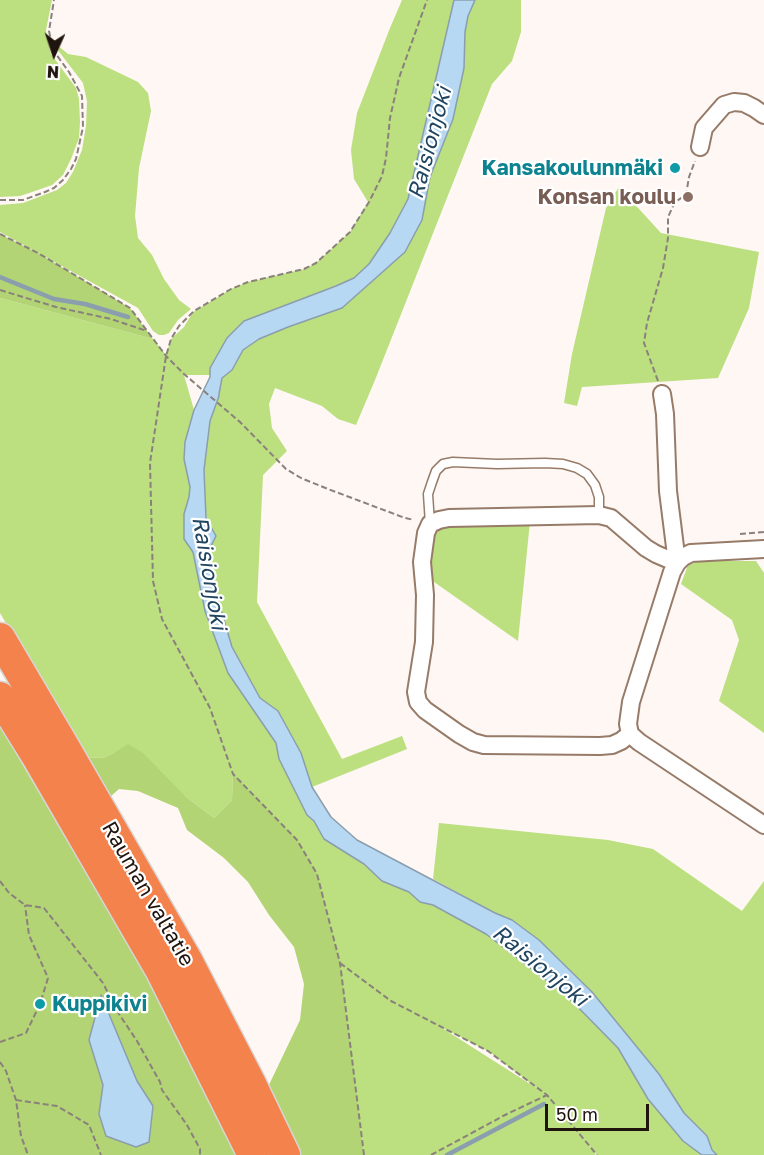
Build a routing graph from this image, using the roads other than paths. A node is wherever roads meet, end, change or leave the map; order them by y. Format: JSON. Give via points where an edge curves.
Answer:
{"nodes":[{"id":1,"x":764,"y":115,"type":"edge"},
{"id":2,"x":700,"y":147,"type":"road end"},
{"id":3,"x":662,"y":394,"type":"road end"},
{"id":4,"x":599,"y":514,"type":"junction"},
{"id":5,"x":430,"y":524,"type":"junction"},
{"id":6,"x":764,"y":549,"type":"edge"},
{"id":7,"x":677,"y":563,"type":"junction"},
{"id":8,"x":0,"y":638,"type":"edge"},
{"id":9,"x":0,"y":697,"type":"edge"},
{"id":10,"x":630,"y":734,"type":"junction"},
{"id":11,"x":764,"y":825,"type":"edge"},
{"id":12,"x":253,"y":1155,"type":"edge"},
{"id":13,"x":285,"y":1155,"type":"edge"}],
"edges":[{"from":1,"to":2,"type":"street","via":[[744,103],[724,105],[704,128]]},
{"from":3,"to":7,"type":"street"},
{"from":4,"to":5,"type":"street","via":[[449,518]]},
{"from":4,"to":5,"type":"lane","via":[[595,485],[576,468],[563,464],[453,462],[436,471],[428,494]]},
{"from":4,"to":7,"type":"street","via":[[611,518],[646,548]]},
{"from":5,"to":10,"type":"street","via":[[422,562],[424,642],[417,692],[425,711],[484,745],[600,746],[612,745]]},
{"from":6,"to":7,"type":"street","via":[[691,553]]},
{"from":7,"to":10,"type":"street","via":[[631,702]]},
{"from":8,"to":13,"type":"highway","name":"Rauman valtatie","via":[[187,960]]},
{"from":9,"to":12,"type":"highway","name":"Rauman valtatie","via":[[161,971]]},
{"from":10,"to":11,"type":"street"}]}
